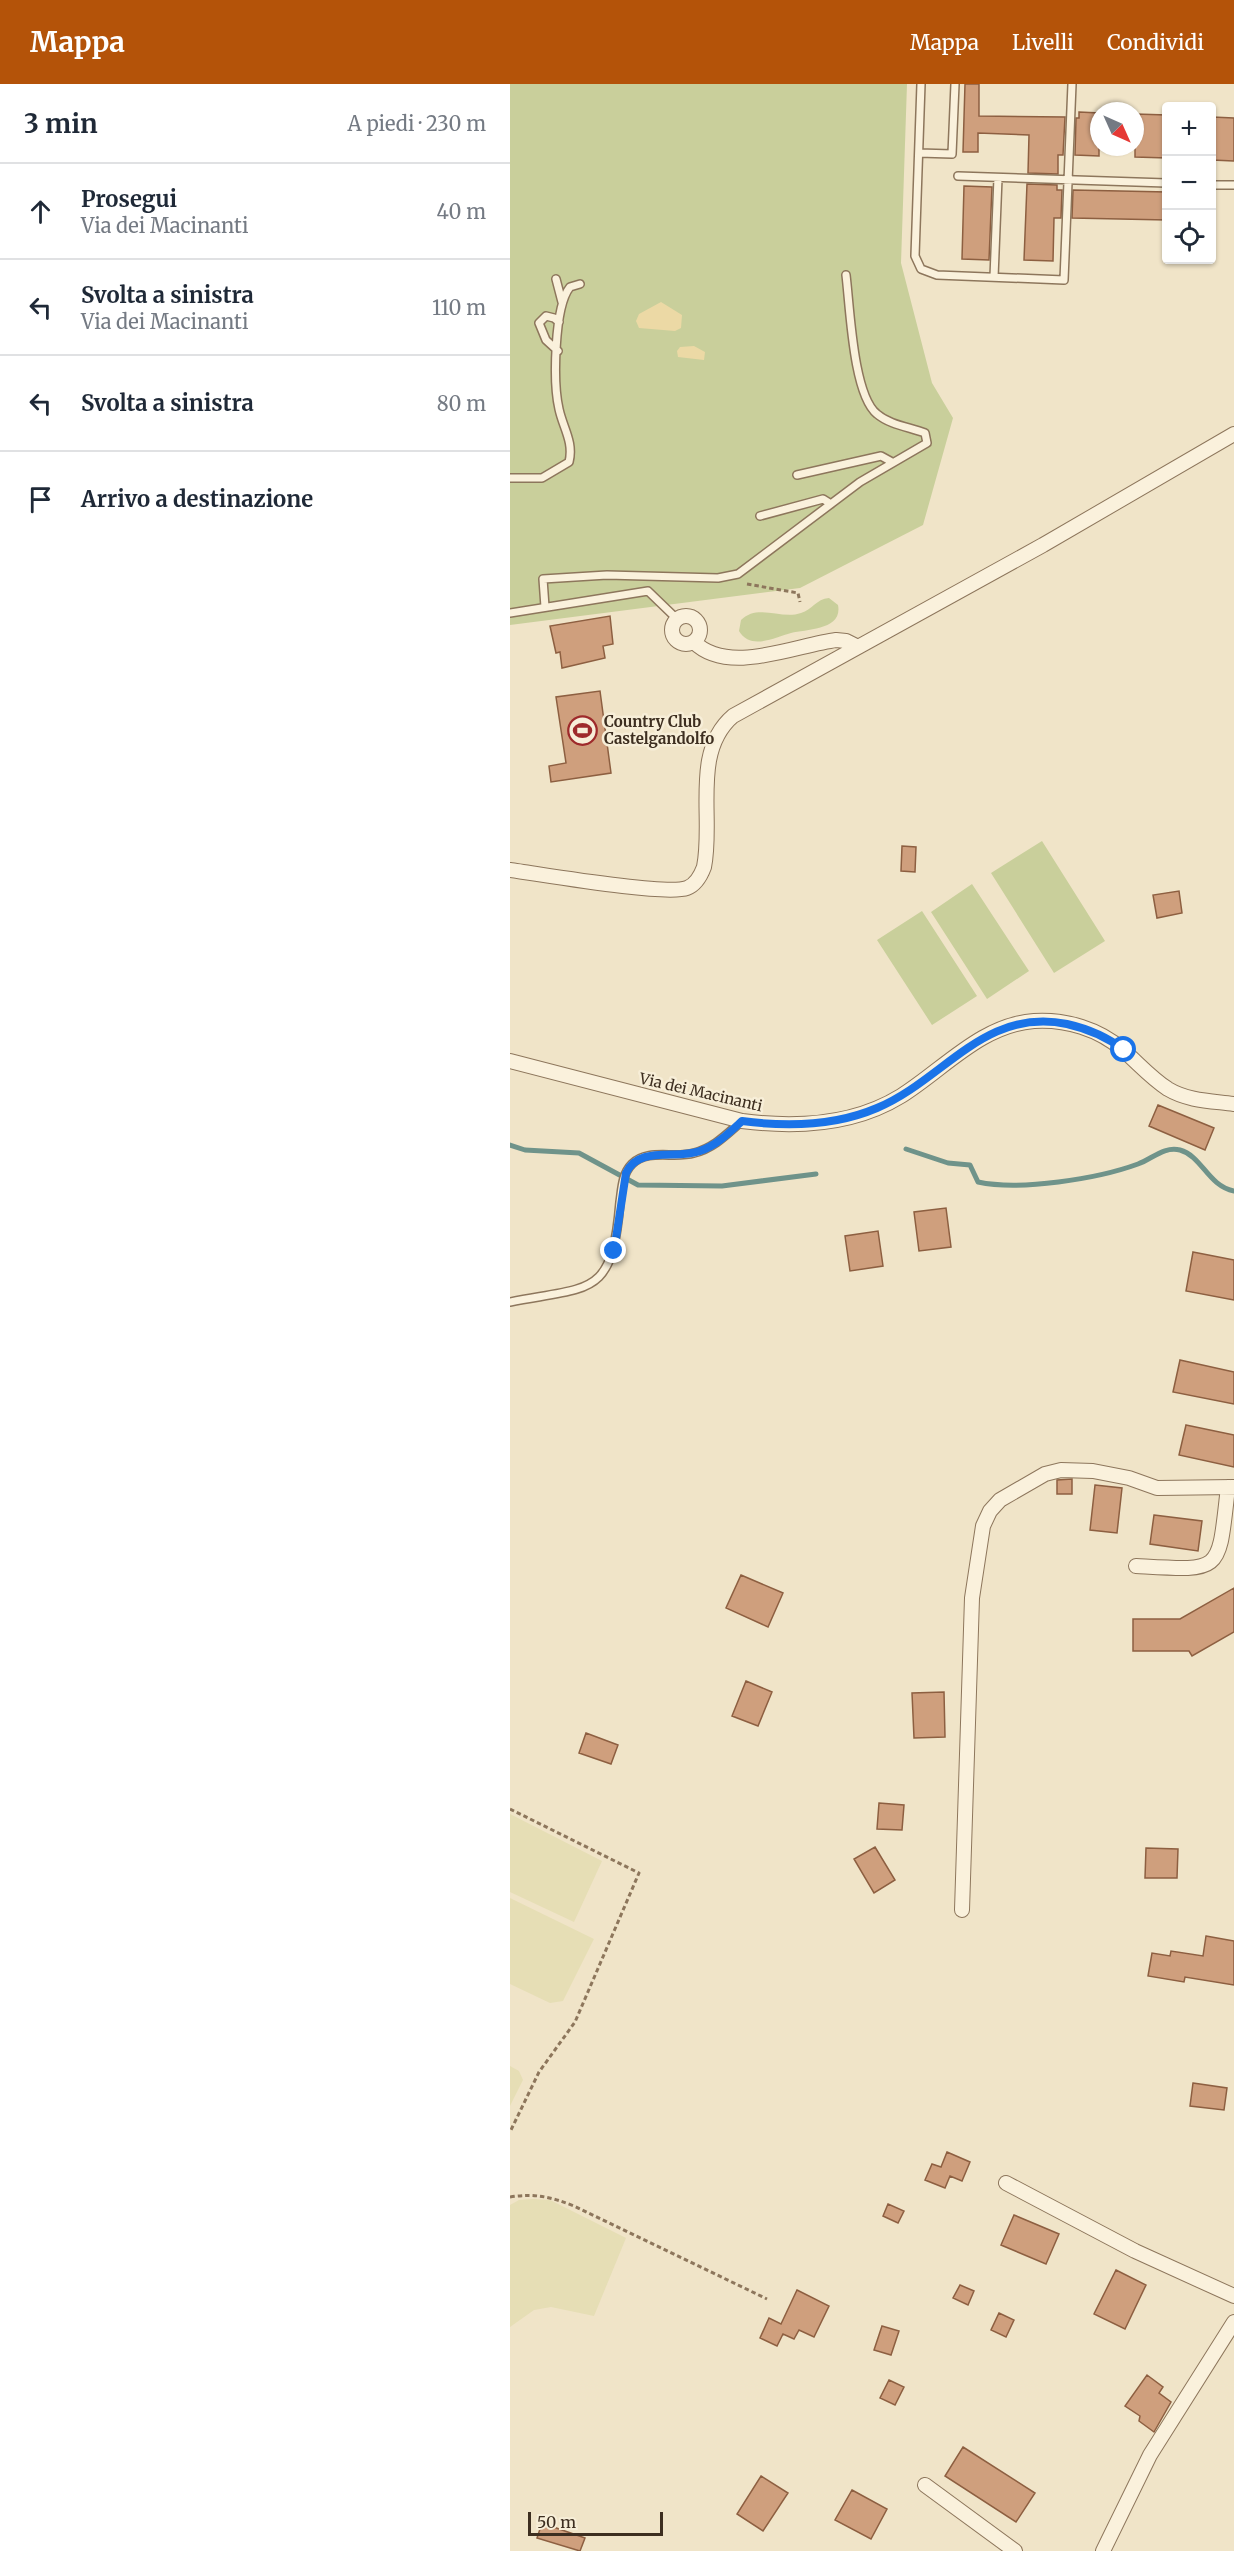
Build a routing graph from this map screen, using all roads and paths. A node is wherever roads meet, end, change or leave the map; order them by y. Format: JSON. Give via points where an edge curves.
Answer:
{"nodes":[{"id":1,"x":921,"y":84,"type":"edge"},
{"id":2,"x":955,"y":84,"type":"edge"},
{"id":3,"x":1071,"y":84,"type":"edge"},
{"id":4,"x":919,"y":153,"type":"junction"},
{"id":5,"x":958,"y":176,"type":"dead end"},
{"id":6,"x":998,"y":178,"type":"junction"},
{"id":7,"x":1068,"y":179,"type":"junction"},
{"id":8,"x":1162,"y":183,"type":"edge"},
{"id":9,"x":1216,"y":185,"type":"edge"},
{"id":10,"x":1234,"y":185,"type":"edge"},
{"id":11,"x":846,"y":275,"type":"dead end"},
{"id":12,"x":994,"y":277,"type":"junction"},
{"id":13,"x":556,"y":279,"type":"dead end"},
{"id":14,"x":580,"y":284,"type":"dead end"},
{"id":15,"x":562,"y":302,"type":"junction"},
{"id":16,"x":559,"y":322,"type":"junction"},
{"id":17,"x":558,"y":351,"type":"junction"},
{"id":18,"x":1234,"y":434,"type":"edge"},
{"id":19,"x":892,"y":462,"type":"junction"},
{"id":20,"x":797,"y":476,"type":"dead end"},
{"id":21,"x":510,"y":478,"type":"edge"},
{"id":22,"x":831,"y":504,"type":"junction"},
{"id":23,"x":760,"y":516,"type":"dead end"},
{"id":24,"x":738,"y":574,"type":"junction"},
{"id":25,"x":800,"y":602,"type":"dead end"},
{"id":26,"x":545,"y":608,"type":"junction"},
{"id":27,"x":510,"y":613,"type":"edge"},
{"id":28,"x":677,"y":619,"type":"junction"},
{"id":29,"x":694,"y":642,"type":"junction"},
{"id":30,"x":856,"y":646,"type":"junction"},
{"id":31,"x":510,"y":870,"type":"edge"},
{"id":32,"x":510,"y":1061,"type":"edge"},
{"id":33,"x":1234,"y":1104,"type":"edge"},
{"id":34,"x":742,"y":1121,"type":"junction"},
{"id":35,"x":510,"y":1302,"type":"edge"},
{"id":36,"x":1231,"y":1487,"type":"edge"},
{"id":37,"x":1136,"y":1566,"type":"dead end"},
{"id":38,"x":510,"y":1809,"type":"edge"},
{"id":39,"x":962,"y":1910,"type":"dead end"},
{"id":40,"x":510,"y":2133,"type":"edge"},
{"id":41,"x":1006,"y":2183,"type":"dead end"},
{"id":42,"x":510,"y":2197,"type":"edge"},
{"id":43,"x":1234,"y":2296,"type":"edge"},
{"id":44,"x":767,"y":2299,"type":"dead end"},
{"id":45,"x":1234,"y":2322,"type":"edge"},
{"id":46,"x":925,"y":2485,"type":"dead end"},
{"id":47,"x":1015,"y":2551,"type":"edge"},
{"id":48,"x":1103,"y":2551,"type":"edge"}],
"edges":[{"from":1,"to":4,"type":"lane"},
{"from":2,"to":4,"type":"lane","via":[[952,154]]},
{"from":3,"to":7,"type":"lane"},
{"from":4,"to":12,"type":"lane","via":[[916,263],[931,274]]},
{"from":5,"to":6,"type":"lane"},
{"from":6,"to":7,"type":"lane"},
{"from":6,"to":12,"type":"lane"},
{"from":7,"to":8,"type":"lane"},
{"from":7,"to":12,"type":"lane","via":[[1064,280]]},
{"from":9,"to":10,"type":"lane"},
{"from":11,"to":19,"type":"lane","via":[[865,400],[878,415],[925,433],[927,438],[923,446]]},
{"from":13,"to":15,"type":"lane"},
{"from":14,"to":15,"type":"lane","via":[[570,287]]},
{"from":15,"to":16,"type":"lane"},
{"from":16,"to":17,"type":"lane"},
{"from":16,"to":17,"type":"lane","via":[[546,316],[539,323],[546,340]]},
{"from":17,"to":21,"type":"lane","via":[[556,386],[562,422],[570,439],[569,462],[542,478]]},
{"from":18,"to":30,"type":"street","via":[[1043,545]]},
{"from":19,"to":20,"type":"lane","via":[[881,456]]},
{"from":19,"to":22,"type":"lane"},
{"from":22,"to":23,"type":"lane","via":[[823,500]]},
{"from":22,"to":24,"type":"lane"},
{"from":24,"to":25,"type":"path","via":[[745,583],[798,593]]},
{"from":24,"to":26,"type":"lane","via":[[718,578],[606,574],[543,579]]},
{"from":26,"to":27,"type":"lane"},
{"from":26,"to":28,"type":"lane","via":[[648,591]]},
{"from":28,"to":29,"type":"street","via":[[674,636],[680,643]]},
{"from":28,"to":29,"type":"street","via":[[685,616],[697,621],[700,634]]},
{"from":29,"to":30,"type":"street","via":[[714,653],[762,657],[836,640]]},
{"from":30,"to":31,"type":"street","via":[[740,711],[723,726],[709,768],[705,860],[701,874],[687,888],[661,889]]},
{"from":32,"to":34,"type":"street","name":"Via dei Macinanti"},
{"from":33,"to":34,"type":"street","name":"Via dei Macinanti","via":[[1192,1098],[1169,1089],[1117,1045],[1092,1030],[1036,1021],[1010,1026],[976,1042],[901,1096],[866,1113],[797,1125]]},
{"from":34,"to":35,"type":"lane","via":[[709,1148],[685,1155],[644,1156],[633,1163],[622,1185],[612,1258],[598,1280],[583,1288]]},
{"from":36,"to":37,"type":"street","via":[[1221,1545],[1208,1565],[1188,1569]]},
{"from":36,"to":39,"type":"street","via":[[1157,1488],[1093,1471],[1061,1470],[1044,1474],[1000,1500],[990,1511],[983,1526],[972,1598]]},
{"from":38,"to":40,"type":"path","via":[[639,1873],[575,2022],[539,2072]]},
{"from":41,"to":43,"type":"street","via":[[1135,2251]]},
{"from":42,"to":44,"type":"path","via":[[530,2193],[556,2199]]},
{"from":45,"to":48,"type":"street","via":[[1149,2455]]},
{"from":46,"to":47,"type":"street"}]}
